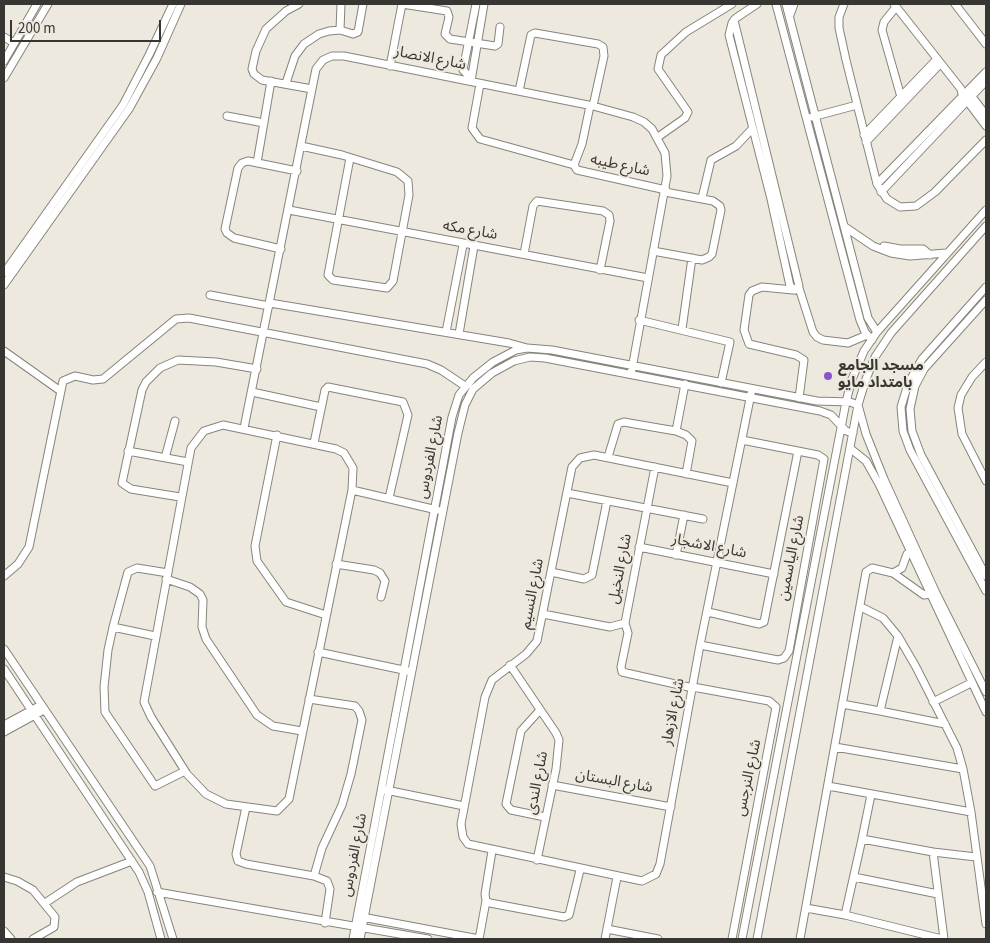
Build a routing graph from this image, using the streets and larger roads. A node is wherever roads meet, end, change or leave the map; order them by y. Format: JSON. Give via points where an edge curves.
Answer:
{"nodes":[{"id":1,"x":37,"y":4,"type":"edge"},
{"id":2,"x":48,"y":4,"type":"edge"},
{"id":3,"x":173,"y":4,"type":"edge"},
{"id":4,"x":181,"y":4,"type":"edge"},
{"id":5,"x":299,"y":4,"type":"edge"},
{"id":6,"x":340,"y":4,"type":"edge"},
{"id":7,"x":363,"y":4,"type":"edge"},
{"id":8,"x":402,"y":4,"type":"edge"},
{"id":9,"x":476,"y":4,"type":"edge"},
{"id":10,"x":484,"y":4,"type":"edge"},
{"id":11,"x":732,"y":4,"type":"edge"},
{"id":12,"x":757,"y":4,"type":"edge"},
{"id":13,"x":776,"y":4,"type":"edge"},
{"id":14,"x":786,"y":4,"type":"edge"},
{"id":15,"x":794,"y":4,"type":"edge"},
{"id":16,"x":844,"y":4,"type":"edge"},
{"id":17,"x":955,"y":4,"type":"edge"},
{"id":18,"x":895,"y":6,"type":"edge"},
{"id":19,"x":790,"y":16,"type":"junction"},
{"id":20,"x":734,"y":20,"type":"junction"},
{"id":21,"x":500,"y":27,"type":"dead end"},
{"id":22,"x":340,"y":30,"type":"junction"},
{"id":23,"x":4,"y":37,"type":"edge"},
{"id":24,"x":468,"y":42,"type":"junction"},
{"id":25,"x":14,"y":43,"type":"junction"},
{"id":26,"x":478,"y":43,"type":"junction"},
{"id":27,"x":986,"y":44,"type":"edge"},
{"id":28,"x":4,"y":61,"type":"edge"},
{"id":29,"x":938,"y":62,"type":"junction"},
{"id":30,"x":390,"y":66,"type":"junction"},
{"id":31,"x":986,"y":72,"type":"edge"},
{"id":32,"x":4,"y":78,"type":"edge"},
{"id":33,"x":287,"y":80,"type":"dead end"},
{"id":34,"x":471,"y":80,"type":"junction"},
{"id":35,"x":986,"y":81,"type":"edge"},
{"id":36,"x":271,"y":82,"type":"junction"},
{"id":37,"x":480,"y":84,"type":"junction"},
{"id":38,"x":808,"y":87,"type":"junction"},
{"id":39,"x":312,"y":89,"type":"junction"},
{"id":40,"x":800,"y":89,"type":"junction"},
{"id":41,"x":519,"y":91,"type":"junction"},
{"id":42,"x":966,"y":95,"type":"junction"},
{"id":43,"x":901,"y":97,"type":"junction"},
{"id":44,"x":857,"y":105,"type":"junction"},
{"id":45,"x":592,"y":106,"type":"junction"},
{"id":46,"x":986,"y":115,"type":"edge"},
{"id":47,"x":227,"y":116,"type":"dead end"},
{"id":48,"x":815,"y":116,"type":"junction"},
{"id":49,"x":807,"y":118,"type":"junction"},
{"id":50,"x":264,"y":123,"type":"junction"},
{"id":51,"x":986,"y":126,"type":"edge"},
{"id":52,"x":752,"y":129,"type":"junction"},
{"id":53,"x":658,"y":137,"type":"junction"},
{"id":54,"x":865,"y":138,"type":"junction"},
{"id":55,"x":986,"y":140,"type":"edge"},
{"id":56,"x":301,"y":146,"type":"junction"},
{"id":57,"x":350,"y":158,"type":"junction"},
{"id":58,"x":257,"y":163,"type":"junction"},
{"id":59,"x":574,"y":165,"type":"junction"},
{"id":60,"x":296,"y":171,"type":"junction"},
{"id":61,"x":877,"y":184,"type":"junction"},
{"id":62,"x":665,"y":191,"type":"junction"},
{"id":63,"x":881,"y":192,"type":"junction"},
{"id":64,"x":702,"y":198,"type":"junction"},
{"id":65,"x":288,"y":210,"type":"junction"},
{"id":66,"x":986,"y":210,"type":"edge"},
{"id":67,"x":338,"y":220,"type":"junction"},
{"id":68,"x":975,"y":223,"type":"junction"},
{"id":69,"x":845,"y":227,"type":"junction"},
{"id":70,"x":984,"y":228,"type":"edge"},
{"id":71,"x":402,"y":233,"type":"junction"},
{"id":72,"x":463,"y":244,"type":"junction"},
{"id":73,"x":474,"y":246,"type":"junction"},
{"id":74,"x":281,"y":249,"type":"junction"},
{"id":75,"x":654,"y":251,"type":"junction"},
{"id":76,"x":946,"y":253,"type":"junction"},
{"id":77,"x":524,"y":254,"type":"junction"},
{"id":78,"x":692,"y":258,"type":"junction"},
{"id":79,"x":600,"y":270,"type":"junction"},
{"id":80,"x":4,"y":274,"type":"edge"},
{"id":81,"x":648,"y":278,"type":"junction"},
{"id":82,"x":4,"y":285,"type":"edge"},
{"id":83,"x":986,"y":287,"type":"edge"},
{"id":84,"x":796,"y":289,"type":"junction"},
{"id":85,"x":210,"y":295,"type":"dead end"},
{"id":86,"x":986,"y":300,"type":"edge"},
{"id":87,"x":270,"y":304,"type":"junction"},
{"id":88,"x":639,"y":320,"type":"junction"},
{"id":89,"x":682,"y":329,"type":"junction"},
{"id":90,"x":446,"y":332,"type":"junction"},
{"id":91,"x":877,"y":332,"type":"junction"},
{"id":92,"x":264,"y":333,"type":"junction"},
{"id":93,"x":459,"y":334,"type":"junction"},
{"id":94,"x":870,"y":337,"type":"junction"},
{"id":95,"x":527,"y":348,"type":"junction"},
{"id":96,"x":4,"y":351,"type":"edge"},
{"id":97,"x":986,"y":362,"type":"edge"},
{"id":98,"x":632,"y":364,"type":"junction"},
{"id":99,"x":257,"y":370,"type":"junction"},
{"id":100,"x":631,"y":374,"type":"junction"},
{"id":101,"x":721,"y":383,"type":"junction"},
{"id":102,"x":685,"y":384,"type":"junction"},
{"id":103,"x":465,"y":386,"type":"junction"},
{"id":104,"x":59,"y":390,"type":"junction"},
{"id":105,"x":252,"y":392,"type":"junction"},
{"id":106,"x":752,"y":393,"type":"junction"},
{"id":107,"x":799,"y":398,"type":"junction"},
{"id":108,"x":846,"y":402,"type":"junction"},
{"id":109,"x":858,"y":405,"type":"junction"},
{"id":110,"x":321,"y":407,"type":"junction"},
{"id":111,"x":175,"y":421,"type":"dead end"},
{"id":112,"x":842,"y":427,"type":"junction"},
{"id":113,"x":244,"y":428,"type":"junction"},
{"id":114,"x":676,"y":431,"type":"junction"},
{"id":115,"x":854,"y":433,"type":"junction"},
{"id":116,"x":277,"y":436,"type":"junction"},
{"id":117,"x":742,"y":440,"type":"junction"},
{"id":118,"x":314,"y":442,"type":"junction"},
{"id":119,"x":850,"y":449,"type":"junction"},
{"id":120,"x":128,"y":451,"type":"junction"},
{"id":121,"x":798,"y":451,"type":"junction"},
{"id":122,"x":608,"y":457,"type":"junction"},
{"id":123,"x":165,"y":458,"type":"junction"},
{"id":124,"x":188,"y":462,"type":"junction"},
{"id":125,"x":655,"y":467,"type":"junction"},
{"id":126,"x":686,"y":474,"type":"junction"},
{"id":127,"x":986,"y":482,"type":"edge"},
{"id":128,"x":733,"y":483,"type":"junction"},
{"id":129,"x":352,"y":490,"type":"junction"},
{"id":130,"x":566,"y":493,"type":"junction"},
{"id":131,"x":180,"y":497,"type":"junction"},
{"id":132,"x":389,"y":498,"type":"junction"},
{"id":133,"x":607,"y":501,"type":"junction"},
{"id":134,"x":647,"y":508,"type":"junction"},
{"id":135,"x":438,"y":510,"type":"junction"},
{"id":136,"x":948,"y":513,"type":"junction"},
{"id":137,"x":684,"y":515,"type":"junction"},
{"id":138,"x":824,"y":516,"type":"junction"},
{"id":139,"x":703,"y":519,"type":"dead end"},
{"id":140,"x":813,"y":521,"type":"junction"},
{"id":141,"x":639,"y":547,"type":"junction"},
{"id":142,"x":913,"y":550,"type":"junction"},
{"id":143,"x":676,"y":555,"type":"junction"},
{"id":144,"x":336,"y":564,"type":"junction"},
{"id":145,"x":717,"y":564,"type":"junction"},
{"id":146,"x":551,"y":572,"type":"junction"},
{"id":147,"x":893,"y":573,"type":"junction"},
{"id":148,"x":774,"y":574,"type":"junction"},
{"id":149,"x":4,"y":576,"type":"edge"},
{"id":150,"x":167,"y":576,"type":"junction"},
{"id":151,"x":986,"y":576,"type":"edge"},
{"id":152,"x":986,"y":591,"type":"edge"},
{"id":153,"x":933,"y":594,"type":"junction"},
{"id":154,"x":381,"y":597,"type":"dead end"},
{"id":155,"x":861,"y":607,"type":"junction"},
{"id":156,"x":708,"y":612,"type":"junction"},
{"id":157,"x":543,"y":614,"type":"junction"},
{"id":158,"x":326,"y":615,"type":"junction"},
{"id":159,"x":625,"y":623,"type":"junction"},
{"id":160,"x":114,"y":627,"type":"junction"},
{"id":161,"x":155,"y":636,"type":"junction"},
{"id":162,"x":898,"y":636,"type":"junction"},
{"id":163,"x":792,"y":637,"type":"junction"},
{"id":164,"x":801,"y":639,"type":"junction"},
{"id":165,"x":700,"y":644,"type":"junction"},
{"id":166,"x":4,"y":649,"type":"edge"},
{"id":167,"x":318,"y":652,"type":"junction"},
{"id":168,"x":510,"y":666,"type":"junction"},
{"id":169,"x":4,"y":670,"type":"edge"},
{"id":170,"x":408,"y":671,"type":"junction"},
{"id":171,"x":975,"y":671,"type":"junction"},
{"id":172,"x":967,"y":675,"type":"junction"},
{"id":173,"x":971,"y":683,"type":"junction"},
{"id":174,"x":693,"y":687,"type":"junction"},
{"id":175,"x":986,"y":692,"type":"edge"},
{"id":176,"x":309,"y":699,"type":"junction"},
{"id":177,"x":933,"y":702,"type":"junction"},
{"id":178,"x":842,"y":704,"type":"junction"},
{"id":179,"x":43,"y":708,"type":"junction"},
{"id":180,"x":540,"y":710,"type":"junction"},
{"id":181,"x":880,"y":711,"type":"junction"},
{"id":182,"x":986,"y":712,"type":"edge"},
{"id":183,"x":33,"y":713,"type":"junction"},
{"id":184,"x":945,"y":724,"type":"junction"},
{"id":185,"x":4,"y":725,"type":"edge"},
{"id":186,"x":302,"y":731,"type":"junction"},
{"id":187,"x":4,"y":732,"type":"edge"},
{"id":188,"x":770,"y":748,"type":"junction"},
{"id":189,"x":835,"y":748,"type":"junction"},
{"id":190,"x":779,"y":750,"type":"junction"},
{"id":191,"x":964,"y":770,"type":"junction"},
{"id":192,"x":185,"y":771,"type":"junction"},
{"id":193,"x":552,"y":785,"type":"junction"},
{"id":194,"x":828,"y":786,"type":"junction"},
{"id":195,"x":385,"y":789,"type":"junction"},
{"id":196,"x":871,"y":795,"type":"junction"},
{"id":197,"x":464,"y":806,"type":"junction"},
{"id":198,"x":246,"y":807,"type":"junction"},
{"id":199,"x":671,"y":807,"type":"junction"},
{"id":200,"x":971,"y":812,"type":"junction"},
{"id":201,"x":545,"y":816,"type":"junction"},
{"id":202,"x":862,"y":839,"type":"junction"},
{"id":203,"x":492,"y":851,"type":"junction"},
{"id":204,"x":933,"y":852,"type":"junction"},
{"id":205,"x":976,"y":856,"type":"junction"},
{"id":206,"x":537,"y":860,"type":"junction"},
{"id":207,"x":132,"y":861,"type":"junction"},
{"id":208,"x":580,"y":870,"type":"junction"},
{"id":209,"x":314,"y":876,"type":"junction"},
{"id":210,"x":4,"y":877,"type":"edge"},
{"id":211,"x":617,"y":877,"type":"junction"},
{"id":212,"x":854,"y":877,"type":"junction"},
{"id":213,"x":157,"y":892,"type":"junction"},
{"id":214,"x":938,"y":894,"type":"junction"},
{"id":215,"x":486,"y":900,"type":"junction"},
{"id":216,"x":45,"y":903,"type":"junction"},
{"id":217,"x":806,"y":908,"type":"junction"},
{"id":218,"x":845,"y":915,"type":"junction"},
{"id":219,"x":361,"y":917,"type":"junction"},
{"id":220,"x":325,"y":923,"type":"junction"},
{"id":221,"x":986,"y":924,"type":"edge"},
{"id":222,"x":359,"y":927,"type":"junction"},
{"id":223,"x":607,"y":929,"type":"junction"},
{"id":224,"x":4,"y":931,"type":"edge"},
{"id":225,"x":11,"y":939,"type":"edge"},
{"id":226,"x":34,"y":939,"type":"edge"},
{"id":227,"x":161,"y":939,"type":"edge"},
{"id":228,"x":173,"y":939,"type":"edge"},
{"id":229,"x":353,"y":939,"type":"edge"},
{"id":230,"x":360,"y":939,"type":"edge"},
{"id":231,"x":428,"y":939,"type":"edge"},
{"id":232,"x":479,"y":939,"type":"edge"},
{"id":233,"x":605,"y":939,"type":"edge"},
{"id":234,"x":658,"y":939,"type":"edge"},
{"id":235,"x":732,"y":939,"type":"edge"},
{"id":236,"x":742,"y":939,"type":"edge"},
{"id":237,"x":757,"y":939,"type":"edge"},
{"id":238,"x":800,"y":939,"type":"edge"},
{"id":239,"x":943,"y":939,"type":"edge"}],
"edges":[{"from":1,"to":25,"type":"street"},
{"from":2,"to":32,"type":"street"},
{"from":3,"to":80,"type":"street","via":[[123,105]]},
{"from":4,"to":82,"type":"street","via":[[129,109]]},
{"from":5,"to":36,"type":"street","via":[[266,29],[256,51],[254,74]]},
{"from":6,"to":22,"type":"street"},
{"from":7,"to":22,"type":"street","via":[[358,32],[353,34]]},
{"from":8,"to":24,"type":"street","via":[[447,11],[446,37]]},
{"from":8,"to":30,"type":"street"},
{"from":9,"to":24,"type":"street"},
{"from":10,"to":26,"type":"street"},
{"from":11,"to":53,"type":"street","via":[[686,32],[660,55],[658,69],[688,112],[685,118]]},
{"from":12,"to":20,"type":"street"},
{"from":13,"to":40,"type":"street"},
{"from":14,"to":19,"type":"street"},
{"from":15,"to":19,"type":"street"},
{"from":16,"to":44,"type":"street","via":[[839,28]]},
{"from":17,"to":27,"type":"street"},
{"from":18,"to":29,"type":"street"},
{"from":18,"to":43,"type":"street","via":[[882,30]]},
{"from":19,"to":38,"type":"street"},
{"from":20,"to":52,"type":"street","via":[[728,35]]},
{"from":20,"to":84,"type":"street"},
{"from":21,"to":26,"type":"street","via":[[498,44]]},
{"from":22,"to":33,"type":"street","via":[[319,34],[304,44],[294,56]]},
{"from":23,"to":25,"type":"street"},
{"from":24,"to":26,"type":"street"},
{"from":24,"to":34,"type":"street","via":[[463,70]]},
{"from":25,"to":28,"type":"street"},
{"from":26,"to":34,"type":"street"},
{"from":29,"to":42,"type":"street"},
{"from":29,"to":43,"type":"street"},
{"from":29,"to":54,"type":"street"},
{"from":30,"to":34,"type":"street","name":"شارع الانصار"},
{"from":30,"to":39,"type":"street","name":"شارع الانصار","via":[[332,56],[319,65]]},
{"from":31,"to":42,"type":"street"},
{"from":34,"to":37,"type":"street","name":"شارع الانصار"},
{"from":35,"to":42,"type":"street"},
{"from":36,"to":39,"type":"street"},
{"from":36,"to":50,"type":"street"},
{"from":37,"to":41,"type":"street","name":"شارع الانصار"},
{"from":37,"to":59,"type":"street","via":[[472,128],[480,138]]},
{"from":38,"to":40,"type":"street"},
{"from":38,"to":48,"type":"street"},
{"from":39,"to":56,"type":"street","name":"شارع الانصار"},
{"from":40,"to":49,"type":"street"},
{"from":41,"to":45,"type":"street","name":"شارع الانصار"},
{"from":41,"to":45,"type":"street","name":"شارع طيبه","via":[[529,38],[535,33],[598,44],[604,52]]},
{"from":42,"to":46,"type":"street"},
{"from":42,"to":51,"type":"street"},
{"from":42,"to":61,"type":"street"},
{"from":42,"to":63,"type":"street"},
{"from":43,"to":54,"type":"street"},
{"from":44,"to":48,"type":"street"},
{"from":44,"to":54,"type":"street"},
{"from":45,"to":53,"type":"street","name":"شارع الانصار","via":[[639,119]]},
{"from":45,"to":59,"type":"street","name":"شارع طيبه"},
{"from":47,"to":50,"type":"street"},
{"from":48,"to":49,"type":"street"},
{"from":48,"to":69,"type":"street"},
{"from":49,"to":94,"type":"street","via":[[860,320]]},
{"from":50,"to":58,"type":"street"},
{"from":52,"to":64,"type":"street","via":[[736,146],[711,160]]},
{"from":52,"to":84,"type":"street"},
{"from":53,"to":62,"type":"street","name":"شارع الانصار","via":[[667,164]]},
{"from":54,"to":61,"type":"street"},
{"from":55,"to":63,"type":"street","via":[[935,192],[916,206],[900,208]]},
{"from":56,"to":57,"type":"street"},
{"from":56,"to":60,"type":"street","name":"شارع الانصار"},
{"from":57,"to":67,"type":"street"},
{"from":57,"to":71,"type":"street","via":[[397,172],[408,181]]},
{"from":58,"to":60,"type":"street"},
{"from":58,"to":74,"type":"street","via":[[248,161],[238,168],[226,233],[234,238]]},
{"from":59,"to":62,"type":"street","name":"شارع طيبه","via":[[579,172]]},
{"from":60,"to":65,"type":"street","name":"شارع الانصار"},
{"from":61,"to":63,"type":"street"},
{"from":62,"to":64,"type":"street","name":"شارع طيبه"},
{"from":62,"to":75,"type":"street","name":"شارع الانصار"},
{"from":64,"to":78,"type":"street","via":[[717,203],[721,210],[712,254],[702,260]]},
{"from":65,"to":67,"type":"street","name":"شارع مكه"},
{"from":65,"to":74,"type":"street","name":"شارع الانصار"},
{"from":66,"to":68,"type":"street"},
{"from":67,"to":71,"type":"street","name":"شارع مكه"},
{"from":67,"to":71,"type":"street","via":[[328,271],[333,280],[387,288],[393,281]]},
{"from":68,"to":70,"type":"street"},
{"from":68,"to":76,"type":"street"},
{"from":69,"to":76,"type":"street","via":[[856,235],[894,248],[923,249],[930,255]]},
{"from":69,"to":91,"type":"street","via":[[868,318]]},
{"from":70,"to":109,"type":"street","via":[[891,332],[870,369]]},
{"from":71,"to":72,"type":"street","name":"شارع مكه"},
{"from":72,"to":73,"type":"street","name":"شارع مكه"},
{"from":72,"to":90,"type":"street"},
{"from":73,"to":77,"type":"street","name":"شارع مكه"},
{"from":73,"to":93,"type":"street"},
{"from":74,"to":87,"type":"street","name":"شارع الانصار"},
{"from":75,"to":78,"type":"street"},
{"from":75,"to":81,"type":"street","name":"شارع الانصار"},
{"from":76,"to":91,"type":"street"},
{"from":77,"to":79,"type":"street","name":"شارع مكه"},
{"from":77,"to":79,"type":"street","via":[[532,206],[537,201],[603,211],[609,215],[610,221]]},
{"from":78,"to":89,"type":"street"},
{"from":79,"to":81,"type":"street","name":"شارع مكه"},
{"from":81,"to":88,"type":"street","name":"شارع الانصار"},
{"from":83,"to":136,"type":"street","via":[[922,359],[908,384],[901,407],[903,431],[910,450]]},
{"from":84,"to":94,"type":"street","via":[[816,337],[848,343]]},
{"from":84,"to":107,"type":"street","via":[[762,287],[752,291],[748,295],[744,330],[746,340],[754,346],[796,355],[804,360]]},
{"from":85,"to":87,"type":"street"},
{"from":86,"to":136,"type":"street","via":[[924,369],[912,398],[910,420],[916,443]]},
{"from":87,"to":90,"type":"street"},
{"from":87,"to":92,"type":"street","name":"شارع الانصار"},
{"from":88,"to":89,"type":"street"},
{"from":88,"to":98,"type":"street","name":"شارع الانصار"},
{"from":89,"to":101,"type":"street","via":[[730,342]]},
{"from":90,"to":93,"type":"street"},
{"from":91,"to":94,"type":"street"},
{"from":92,"to":99,"type":"street","name":"شارع الانصار"},
{"from":92,"to":103,"type":"street","via":[[426,364]]},
{"from":92,"to":104,"type":"street","via":[[190,318],[176,319],[103,378],[93,380],[71,376],[63,381]]},
{"from":93,"to":95,"type":"street"},
{"from":94,"to":108,"type":"street"},
{"from":95,"to":98,"type":"street","name":"شارع الفردوس"},
{"from":95,"to":103,"type":"street","name":"شارع الفردوس","via":[[493,362]]},
{"from":96,"to":104,"type":"street"},
{"from":97,"to":127,"type":"street","via":[[961,395],[958,408],[962,434]]},
{"from":98,"to":100,"type":"street","name":"شارع الانصار"},
{"from":98,"to":101,"type":"street","name":"شارع الفردوس"},
{"from":99,"to":105,"type":"street","name":"شارع الانصار"},
{"from":99,"to":120,"type":"street","via":[[188,359],[160,368],[142,390]]},
{"from":100,"to":102,"type":"street","name":"شارع الفردوس"},
{"from":100,"to":135,"type":"street","name":"شارع الفردوس","via":[[537,357],[514,360],[492,373],[473,389],[465,405]]},
{"from":101,"to":106,"type":"street","name":"شارع الفردوس"},
{"from":102,"to":106,"type":"street","name":"شارع الفردوس"},
{"from":102,"to":114,"type":"street"},
{"from":103,"to":135,"type":"street","name":"شارع الفردوس","via":[[452,417]]},
{"from":104,"to":149,"type":"street","via":[[29,547],[18,564]]},
{"from":105,"to":110,"type":"street"},
{"from":105,"to":113,"type":"street","name":"شارع الانصار"},
{"from":106,"to":107,"type":"street","name":"شارع الفردوس"},
{"from":106,"to":112,"type":"street","name":"شارع الفردوس","via":[[826,413]]},
{"from":106,"to":117,"type":"street","name":"شارع الازهار"},
{"from":107,"to":108,"type":"street","name":"شارع الفردوس"},
{"from":108,"to":109,"type":"street","name":"شارع الفردوس"},
{"from":108,"to":112,"type":"street"},
{"from":109,"to":115,"type":"street"},
{"from":109,"to":142,"type":"street","via":[[866,434]]},
{"from":110,"to":118,"type":"street"},
{"from":110,"to":132,"type":"street","via":[[325,390],[333,386],[398,401],[406,406],[408,415]]},
{"from":111,"to":123,"type":"street"},
{"from":112,"to":115,"type":"street","name":"شارع الفردوس"},
{"from":112,"to":138,"type":"street"},
{"from":113,"to":116,"type":"street"},
{"from":113,"to":124,"type":"street","via":[[223,425],[204,431],[191,448]]},
{"from":114,"to":122,"type":"street","via":[[618,424]]},
{"from":114,"to":126,"type":"street","via":[[686,434],[692,441]]},
{"from":115,"to":119,"type":"street"},
{"from":116,"to":118,"type":"street"},
{"from":116,"to":158,"type":"street","via":[[256,546],[257,561],[286,602]]},
{"from":117,"to":121,"type":"street","name":"شارع الياسمين"},
{"from":117,"to":128,"type":"street","name":"شارع الازهار"},
{"from":118,"to":129,"type":"street","via":[[336,449],[350,460]]},
{"from":119,"to":142,"type":"street","via":[[866,461]]},
{"from":119,"to":237,"type":"street"},
{"from":120,"to":123,"type":"street"},
{"from":120,"to":131,"type":"street","via":[[122,477],[124,486]]},
{"from":121,"to":140,"type":"street","name":"شارع الياسمين","via":[[818,455],[824,460]]},
{"from":121,"to":148,"type":"street"},
{"from":122,"to":125,"type":"street","name":"شارع النسيم"},
{"from":122,"to":130,"type":"street","name":"شارع النسيم","via":[[586,456],[576,462]]},
{"from":123,"to":124,"type":"street"},
{"from":124,"to":131,"type":"street"},
{"from":125,"to":126,"type":"street","name":"شارع النسيم"},
{"from":125,"to":134,"type":"street","name":"شارع النخيل"},
{"from":126,"to":128,"type":"street","name":"شارع النسيم"},
{"from":128,"to":145,"type":"street","name":"شارع الازهار"},
{"from":129,"to":132,"type":"street"},
{"from":129,"to":144,"type":"street"},
{"from":130,"to":133,"type":"street"},
{"from":130,"to":146,"type":"street","name":"شارع النسيم"},
{"from":131,"to":150,"type":"street"},
{"from":132,"to":135,"type":"street"},
{"from":133,"to":134,"type":"street"},
{"from":133,"to":146,"type":"street","via":[[592,575],[584,579]]},
{"from":134,"to":137,"type":"street"},
{"from":134,"to":141,"type":"street","name":"شارع النخيل"},
{"from":135,"to":170,"type":"street","name":"شارع الفردوس"},
{"from":136,"to":151,"type":"street"},
{"from":136,"to":152,"type":"street"},
{"from":137,"to":139,"type":"street"},
{"from":137,"to":143,"type":"street"},
{"from":138,"to":140,"type":"street"},
{"from":138,"to":164,"type":"street"},
{"from":140,"to":163,"type":"street","name":"شارع الياسمين"},
{"from":141,"to":143,"type":"street","name":"شارع الاشجار"},
{"from":141,"to":159,"type":"street","name":"شارع النخيل"},
{"from":142,"to":147,"type":"street","via":[[902,568]]},
{"from":142,"to":153,"type":"street"},
{"from":143,"to":145,"type":"street","name":"شارع الاشجار"},
{"from":144,"to":154,"type":"street","via":[[380,573],[384,581]]},
{"from":144,"to":158,"type":"street"},
{"from":145,"to":148,"type":"street","name":"شارع الاشجار"},
{"from":145,"to":156,"type":"street","name":"شارع الازهار"},
{"from":146,"to":157,"type":"street","name":"شارع النسيم"},
{"from":147,"to":153,"type":"street","via":[[921,593]]},
{"from":147,"to":155,"type":"street","via":[[868,570]]},
{"from":148,"to":156,"type":"street","via":[[764,622],[759,624]]},
{"from":150,"to":160,"type":"street","via":[[137,568],[128,572]]},
{"from":150,"to":161,"type":"street"},
{"from":150,"to":186,"type":"street","via":[[200,594],[204,600],[204,634],[257,715],[273,726]]},
{"from":153,"to":171,"type":"street"},
{"from":153,"to":172,"type":"street"},
{"from":155,"to":162,"type":"street","via":[[882,618]]},
{"from":155,"to":178,"type":"street"},
{"from":156,"to":165,"type":"street","name":"شارع الازهار"},
{"from":157,"to":159,"type":"street","name":"شارع النخيل","via":[[610,627]]},
{"from":157,"to":168,"type":"street","name":"شارع النسيم","via":[[537,641]]},
{"from":158,"to":167,"type":"street"},
{"from":159,"to":174,"type":"street","via":[[628,633],[622,672]]},
{"from":160,"to":161,"type":"street"},
{"from":160,"to":192,"type":"street","via":[[104,687],[108,720],[155,786]]},
{"from":161,"to":192,"type":"street","via":[[144,702]]},
{"from":162,"to":177,"type":"street"},
{"from":162,"to":181,"type":"street"},
{"from":163,"to":164,"type":"street"},
{"from":163,"to":165,"type":"street","name":"شارع الياسمين","via":[[788,654],[778,660]]},
{"from":164,"to":190,"type":"street"},
{"from":165,"to":174,"type":"street","name":"شارع الازهار"},
{"from":166,"to":179,"type":"street"},
{"from":167,"to":170,"type":"street"},
{"from":167,"to":176,"type":"street"},
{"from":168,"to":180,"type":"street","name":"شارع الندى"},
{"from":168,"to":197,"type":"street","name":"شارع النسيم","via":[[492,680],[487,692]]},
{"from":169,"to":183,"type":"street"},
{"from":170,"to":195,"type":"street","name":"شارع الفردوس"},
{"from":171,"to":172,"type":"street"},
{"from":171,"to":175,"type":"street"},
{"from":172,"to":173,"type":"street"},
{"from":173,"to":177,"type":"street"},
{"from":173,"to":182,"type":"street"},
{"from":174,"to":188,"type":"street","name":"شارع النرجس","via":[[772,702],[776,712]]},
{"from":174,"to":199,"type":"street","name":"شارع الازهار"},
{"from":176,"to":186,"type":"street"},
{"from":176,"to":209,"type":"street","via":[[355,706],[362,720],[344,797]]},
{"from":177,"to":184,"type":"street"},
{"from":178,"to":181,"type":"street"},
{"from":178,"to":189,"type":"street"},
{"from":179,"to":183,"type":"street"},
{"from":179,"to":213,"type":"street","via":[[150,866]]},
{"from":180,"to":193,"type":"street","name":"شارع الندى","via":[[559,740]]},
{"from":180,"to":201,"type":"street","via":[[521,731],[506,804],[511,810]]},
{"from":181,"to":184,"type":"street"},
{"from":183,"to":185,"type":"street"},
{"from":183,"to":187,"type":"street"},
{"from":183,"to":207,"type":"street"},
{"from":184,"to":191,"type":"street"},
{"from":186,"to":198,"type":"street","via":[[286,803],[277,811]]},
{"from":188,"to":190,"type":"street"},
{"from":188,"to":235,"type":"street","name":"شارع النرجس"},
{"from":189,"to":191,"type":"street"},
{"from":189,"to":194,"type":"street"},
{"from":190,"to":236,"type":"street"},
{"from":191,"to":200,"type":"street"},
{"from":192,"to":198,"type":"street","via":[[216,801]]},
{"from":193,"to":199,"type":"street","name":"شارع البستان"},
{"from":193,"to":201,"type":"street","name":"شارع الندى"},
{"from":194,"to":196,"type":"street"},
{"from":194,"to":217,"type":"street"},
{"from":195,"to":197,"type":"street"},
{"from":195,"to":219,"type":"street","name":"شارع الفردوس"},
{"from":196,"to":200,"type":"street"},
{"from":196,"to":202,"type":"street"},
{"from":197,"to":203,"type":"street","name":"شارع النسيم","via":[[461,824],[465,841]]},
{"from":198,"to":209,"type":"street","via":[[236,854],[238,861]]},
{"from":199,"to":211,"type":"street","name":"شارع الازهار","via":[[656,874],[642,881]]},
{"from":200,"to":205,"type":"street"},
{"from":201,"to":206,"type":"street","name":"شارع الندى"},
{"from":202,"to":204,"type":"street"},
{"from":202,"to":212,"type":"street"},
{"from":203,"to":206,"type":"street","name":"شارع الازهار"},
{"from":203,"to":215,"type":"street"},
{"from":204,"to":205,"type":"street"},
{"from":204,"to":214,"type":"street"},
{"from":205,"to":221,"type":"street"},
{"from":206,"to":208,"type":"street","name":"شارع الازهار"},
{"from":207,"to":216,"type":"street","via":[[77,882]]},
{"from":207,"to":227,"type":"street","via":[[148,892]]},
{"from":208,"to":211,"type":"street","name":"شارع الازهار"},
{"from":208,"to":215,"type":"street","via":[[569,915]]},
{"from":209,"to":220,"type":"street","via":[[329,884]]},
{"from":210,"to":216,"type":"street","via":[[33,890]]},
{"from":211,"to":223,"type":"street"},
{"from":212,"to":214,"type":"street"},
{"from":212,"to":218,"type":"street"},
{"from":213,"to":220,"type":"street"},
{"from":213,"to":228,"type":"street"},
{"from":214,"to":239,"type":"street"},
{"from":215,"to":232,"type":"street"},
{"from":216,"to":226,"type":"street","via":[[56,923]]},
{"from":217,"to":218,"type":"street"},
{"from":217,"to":238,"type":"street"},
{"from":218,"to":239,"type":"street"},
{"from":219,"to":222,"type":"street","name":"شارع الفردوس"},
{"from":219,"to":232,"type":"street"},
{"from":220,"to":222,"type":"street"},
{"from":222,"to":229,"type":"street","name":"شارع الفردوس"},
{"from":222,"to":230,"type":"street","name":"شارع الفردوس"},
{"from":222,"to":231,"type":"street"},
{"from":223,"to":233,"type":"street"},
{"from":223,"to":234,"type":"street"},
{"from":224,"to":225,"type":"street"}]}
